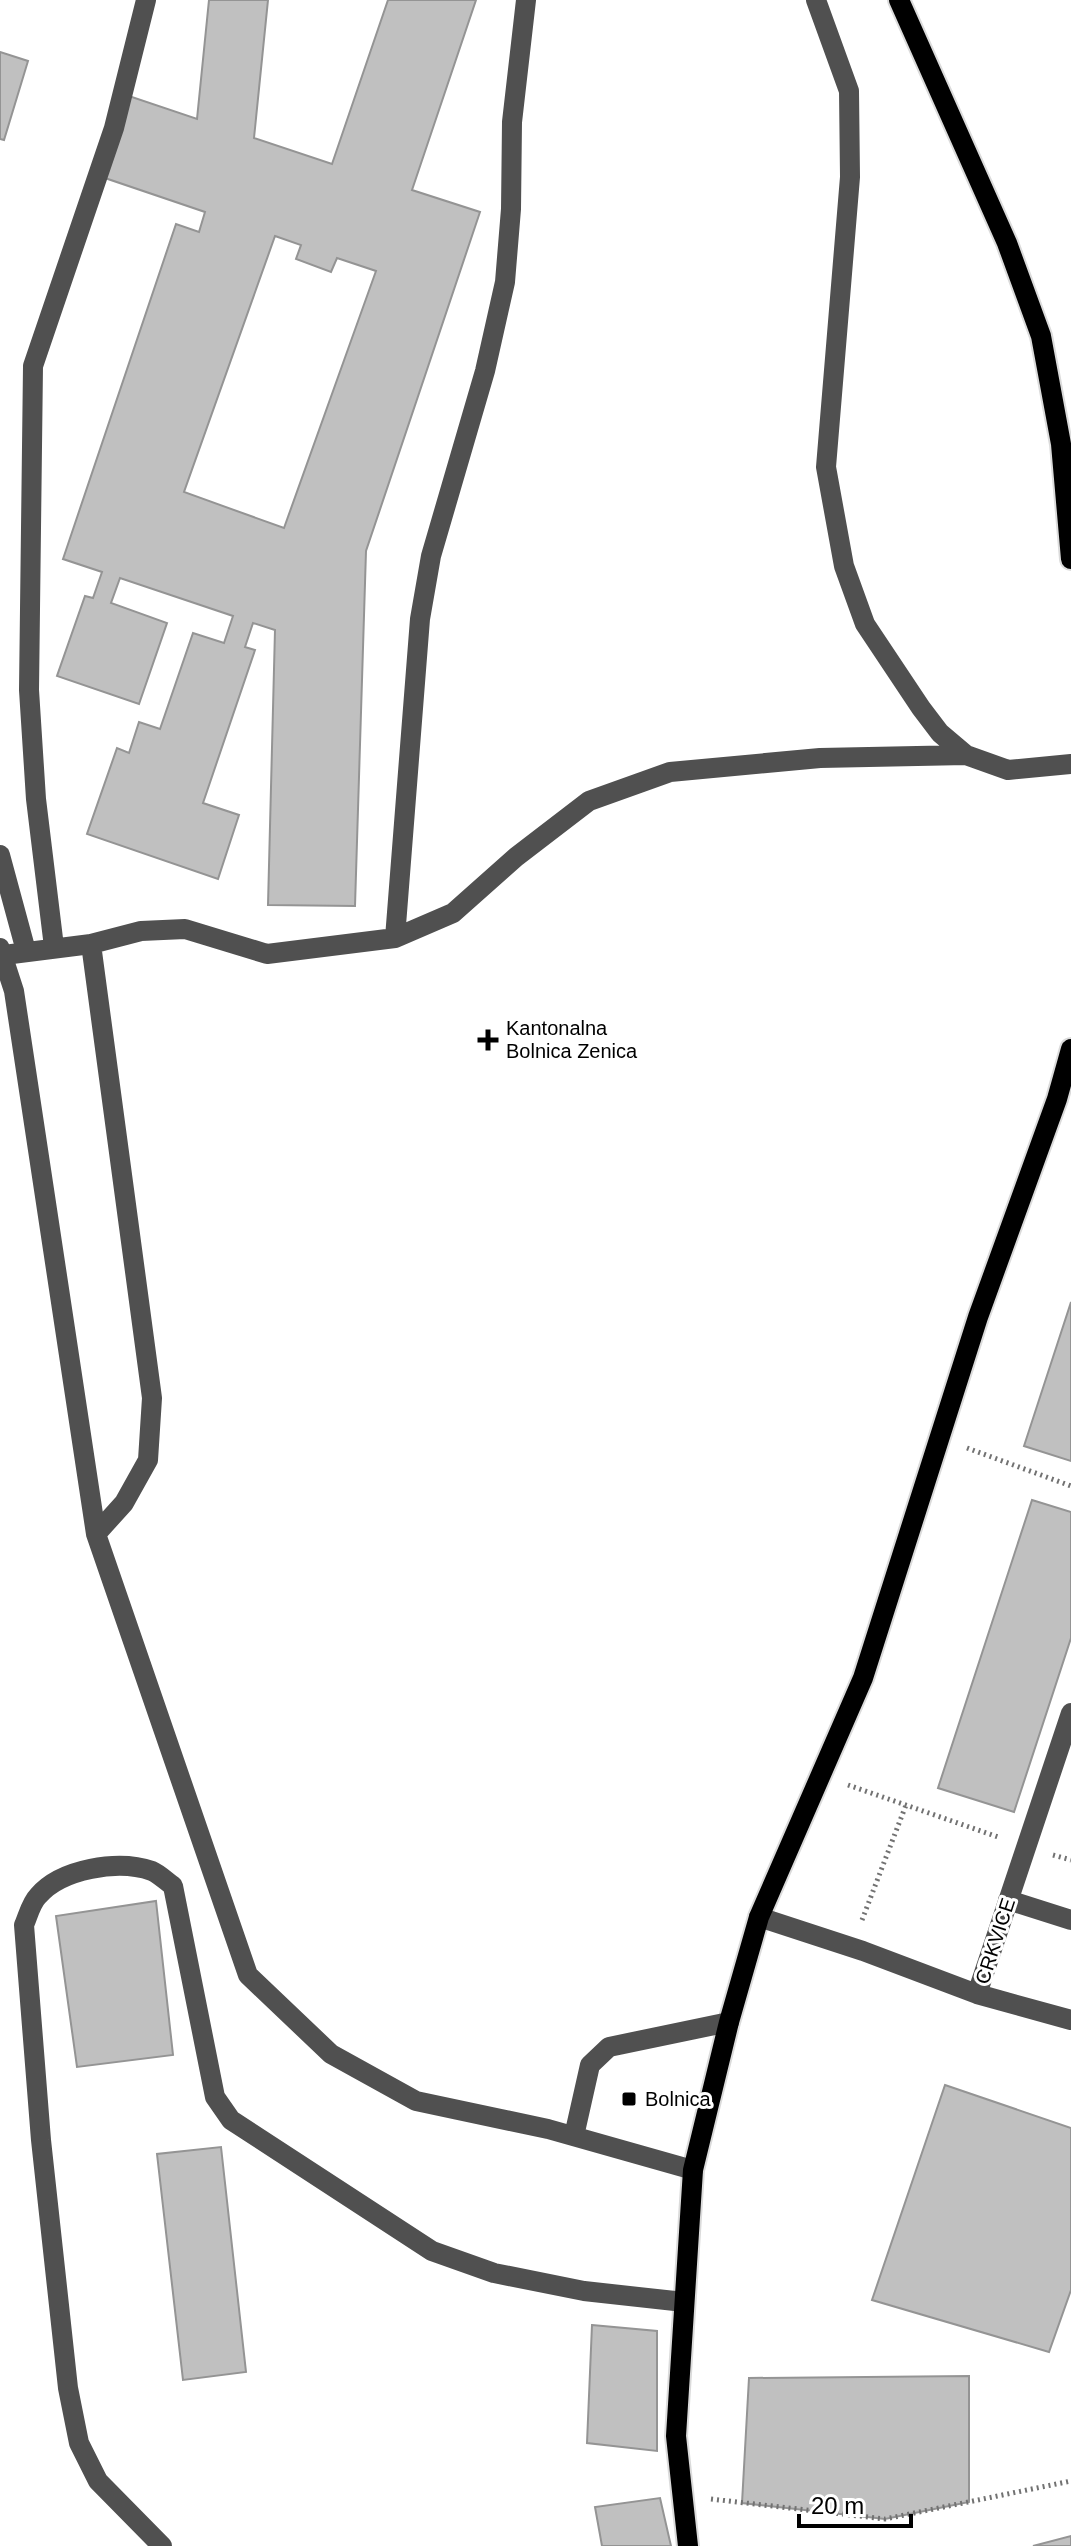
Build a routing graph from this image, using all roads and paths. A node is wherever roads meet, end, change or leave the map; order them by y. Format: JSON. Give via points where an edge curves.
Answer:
{"nodes":[{"id":1,"x":146,"y":0,"type":"edge"},
{"id":2,"x":526,"y":0,"type":"edge"},
{"id":3,"x":816,"y":0,"type":"edge"},
{"id":4,"x":899,"y":0,"type":"edge"},
{"id":5,"x":1071,"y":559,"type":"edge"},
{"id":6,"x":966,"y":755,"type":"junction"},
{"id":7,"x":1071,"y":764,"type":"edge"},
{"id":8,"x":0,"y":855,"type":"edge"},
{"id":9,"x":395,"y":938,"type":"junction"},
{"id":10,"x":91,"y":944,"type":"junction"},
{"id":11,"x":54,"y":947,"type":"junction"},
{"id":12,"x":2,"y":951,"type":"edge"},
{"id":13,"x":26,"y":951,"type":"junction"},
{"id":14,"x":1071,"y":1049,"type":"edge"},
{"id":15,"x":1064,"y":1103,"type":"edge"},
{"id":16,"x":940,"y":1438,"type":"junction"},
{"id":17,"x":1071,"y":1486,"type":"edge"},
{"id":18,"x":96,"y":1534,"type":"junction"},
{"id":19,"x":1071,"y":1713,"type":"edge"},
{"id":20,"x":821,"y":1776,"type":"junction"},
{"id":21,"x":906,"y":1805,"type":"junction"},
{"id":22,"x":1026,"y":1847,"type":"junction"},
{"id":23,"x":1071,"y":1860,"type":"edge"},
{"id":24,"x":1008,"y":1900,"type":"junction"},
{"id":25,"x":759,"y":1917,"type":"junction"},
{"id":26,"x":1071,"y":1920,"type":"edge"},
{"id":27,"x":851,"y":1947,"type":"junction"},
{"id":28,"x":977,"y":1994,"type":"junction"},
{"id":29,"x":1071,"y":2020,"type":"edge"},
{"id":30,"x":729,"y":2022,"type":"junction"},
{"id":31,"x":574,"y":2136,"type":"junction"},
{"id":32,"x":693,"y":2170,"type":"junction"},
{"id":33,"x":684,"y":2302,"type":"junction"},
{"id":34,"x":1071,"y":2481,"type":"edge"},
{"id":35,"x":682,"y":2495,"type":"junction"},
{"id":36,"x":162,"y":2546,"type":"edge"},
{"id":37,"x":688,"y":2546,"type":"edge"}],
"edges":[{"from":1,"to":11,"type":"lane","via":[[114,128],[33,366],[29,690]]},
{"from":2,"to":9,"type":"lane","via":[[513,109],[505,282],[431,556],[420,619]]},
{"from":3,"to":6,"type":"lane","via":[[849,91],[850,177],[826,467],[844,566],[865,624],[940,733]]},
{"from":4,"to":5,"type":"main road","via":[[1007,243],[1041,336],[1061,444]]},
{"from":6,"to":7,"type":"lane","via":[[1008,770]]},
{"from":6,"to":9,"type":"lane","via":[[820,758],[670,772],[589,801],[453,913]]},
{"from":8,"to":13,"type":"lane"},
{"from":9,"to":10,"type":"lane","via":[[267,954],[185,929],[141,931]]},
{"from":10,"to":11,"type":"lane"},
{"from":10,"to":18,"type":"lane","via":[[152,1398],[148,1460],[124,1503]]},
{"from":11,"to":13,"type":"lane"},
{"from":12,"to":13,"type":"lane"},
{"from":12,"to":18,"type":"lane","via":[[14,991]]},
{"from":14,"to":15,"type":"main road"},
{"from":15,"to":16,"type":"main road","via":[[978,1317]]},
{"from":16,"to":17,"type":"path"},
{"from":16,"to":20,"type":"main road","via":[[863,1678]]},
{"from":18,"to":31,"type":"lane","via":[[248,1975],[331,2054],[416,2101]]},
{"from":19,"to":22,"type":"lane","name":"CRKVICE"},
{"from":20,"to":21,"type":"path"},
{"from":20,"to":25,"type":"main road"},
{"from":21,"to":22,"type":"path"},
{"from":21,"to":27,"type":"path"},
{"from":22,"to":23,"type":"path"},
{"from":22,"to":24,"type":"lane","name":"CRKVICE"},
{"from":24,"to":26,"type":"lane"},
{"from":24,"to":28,"type":"lane","name":"CRKVICE"},
{"from":25,"to":27,"type":"lane","name":"CRKVICE"},
{"from":25,"to":30,"type":"main road"},
{"from":27,"to":28,"type":"lane","name":"CRKVICE"},
{"from":28,"to":29,"type":"lane"},
{"from":30,"to":31,"type":"lane","via":[[609,2047],[590,2065]]},
{"from":30,"to":32,"type":"main road"},
{"from":31,"to":32,"type":"lane"},
{"from":32,"to":33,"type":"main road"},
{"from":33,"to":35,"type":"main road","via":[[676,2436]]},
{"from":33,"to":36,"type":"lane","via":[[494,2273],[432,2251],[231,2120],[215,2097],[173,1886],[153,1871],[122,1867],[60,1879],[37,1897],[24,1925],[68,2388],[79,2443],[98,2481]]},
{"from":34,"to":35,"type":"path","via":[[885,2519]]},
{"from":35,"to":37,"type":"main road"}]}
